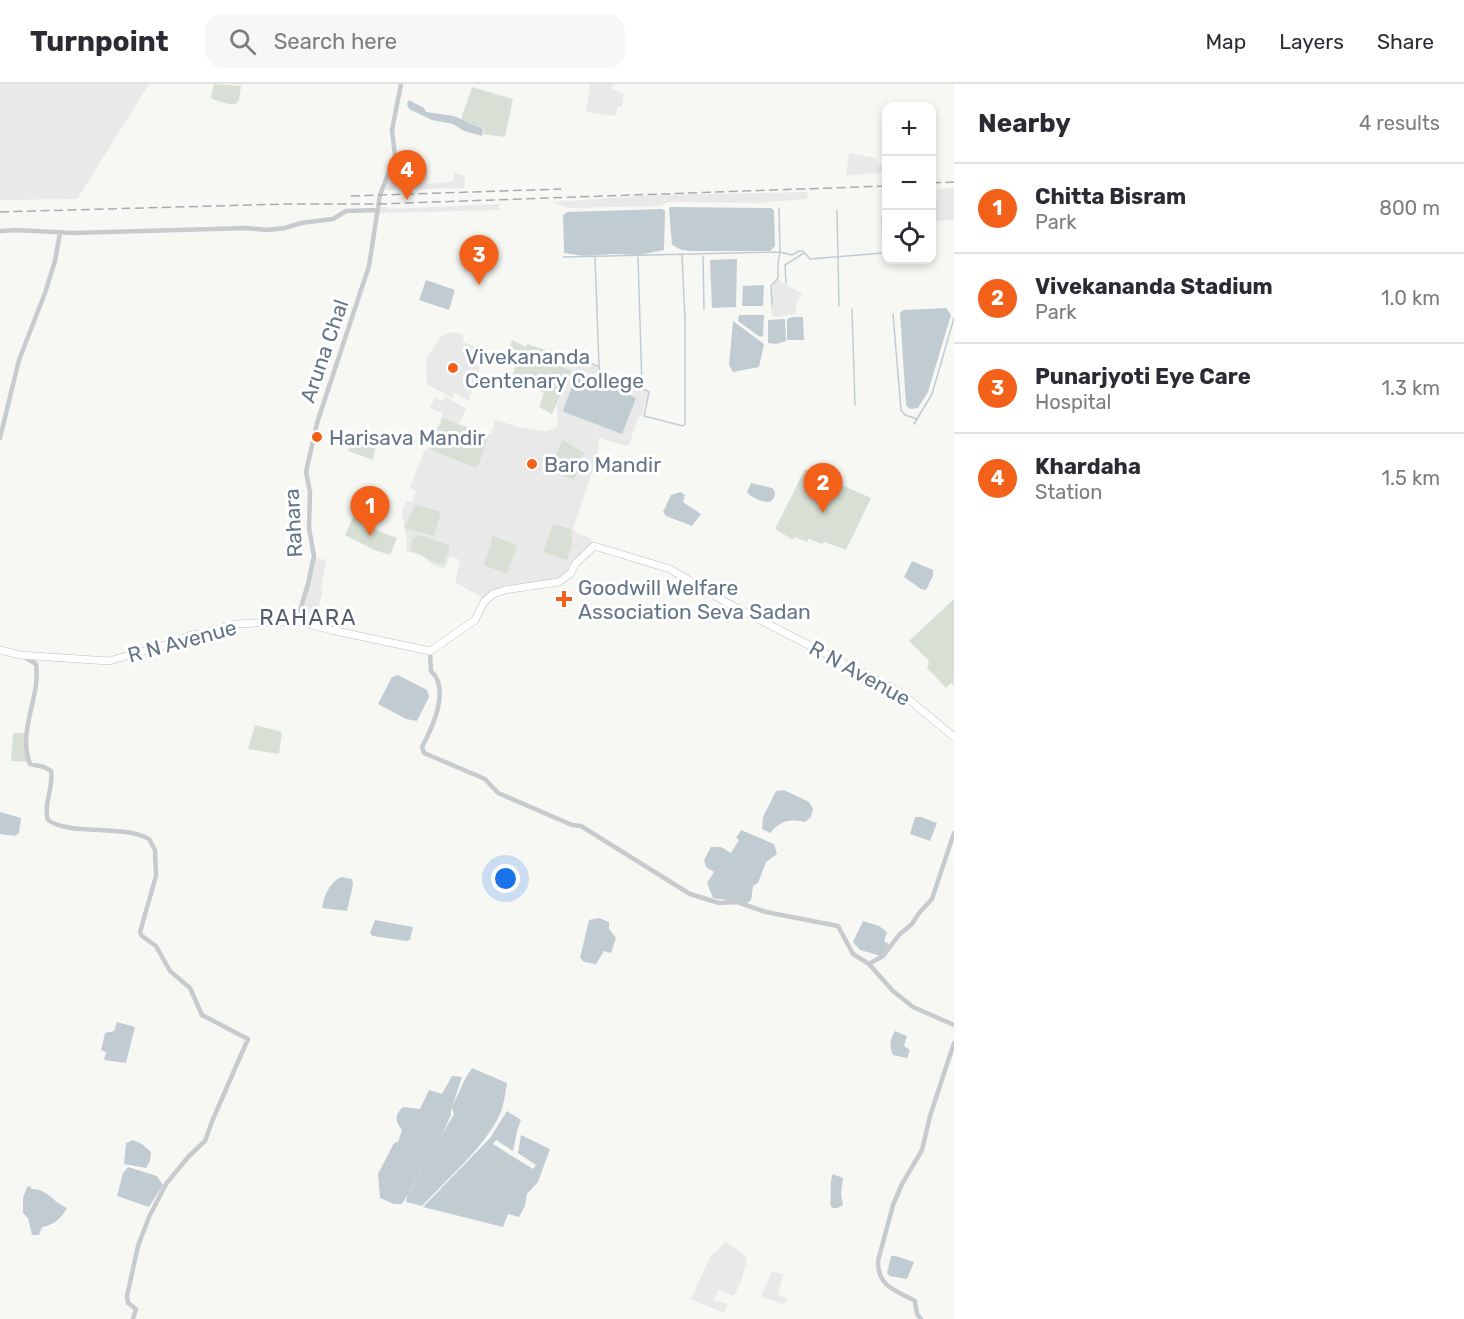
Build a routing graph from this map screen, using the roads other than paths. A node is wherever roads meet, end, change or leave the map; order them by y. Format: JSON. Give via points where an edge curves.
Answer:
{"nodes":[{"id":1,"x":401,"y":84,"type":"edge"},
{"id":2,"x":378,"y":210,"type":"junction"},
{"id":3,"x":0,"y":231,"type":"edge"},
{"id":4,"x":60,"y":233,"type":"junction"},
{"id":5,"x":317,"y":423,"type":"joint"},
{"id":6,"x":0,"y":438,"type":"edge"},
{"id":7,"x":297,"y":621,"type":"junction"},
{"id":8,"x":0,"y":650,"type":"edge"},
{"id":9,"x":430,"y":651,"type":"junction"},
{"id":10,"x":20,"y":655,"type":"junction"},
{"id":11,"x":954,"y":737,"type":"edge"},
{"id":12,"x":954,"y":833,"type":"edge"},
{"id":13,"x":869,"y":964,"type":"junction"},
{"id":14,"x":954,"y":1025,"type":"edge"},
{"id":15,"x":954,"y":1042,"type":"edge"},
{"id":16,"x":133,"y":1319,"type":"edge"},
{"id":17,"x":921,"y":1319,"type":"edge"}],
"edges":[{"from":1,"to":2,"type":"street","name":"Aruna Chal","via":[[392,130],[395,156]]},
{"from":2,"to":4,"type":"street","via":[[346,211],[333,219],[267,230]]},
{"from":2,"to":5,"type":"street","name":"Aruna Chal","via":[[363,289]]},
{"from":3,"to":4,"type":"street"},
{"from":4,"to":6,"type":"street","via":[[45,293],[16,369]]},
{"from":5,"to":7,"type":"street","name":"Rahara","via":[[306,472],[314,556]]},
{"from":7,"to":9,"type":"main road","name":"R N Avenue"},
{"from":7,"to":10,"type":"main road","name":"R N Avenue","via":[[235,624],[109,661]]},
{"from":8,"to":10,"type":"main road","name":"R N Avenue"},
{"from":9,"to":11,"type":"main road","name":"R N Avenue","via":[[475,620],[493,594],[559,582],[594,546],[670,569],[900,692]]},
{"from":9,"to":13,"type":"street","via":[[431,671],[439,690],[436,720],[422,747],[424,753],[485,779],[498,794],[587,829],[690,894],[838,926],[853,954]]},
{"from":10,"to":16,"type":"street","via":[[36,664],[26,733],[30,764],[51,771],[48,820],[149,839],[155,849],[156,876],[140,932],[156,945],[170,971],[189,988],[202,1015],[248,1038],[206,1141],[166,1184],[149,1217],[138,1246],[128,1296],[128,1303],[136,1309]]},
{"from":12,"to":13,"type":"street","via":[[932,899],[883,956]]},
{"from":13,"to":14,"type":"street","via":[[913,1007]]},
{"from":15,"to":17,"type":"street","via":[[922,1150],[898,1195],[878,1261],[886,1284],[915,1301]]}]}
